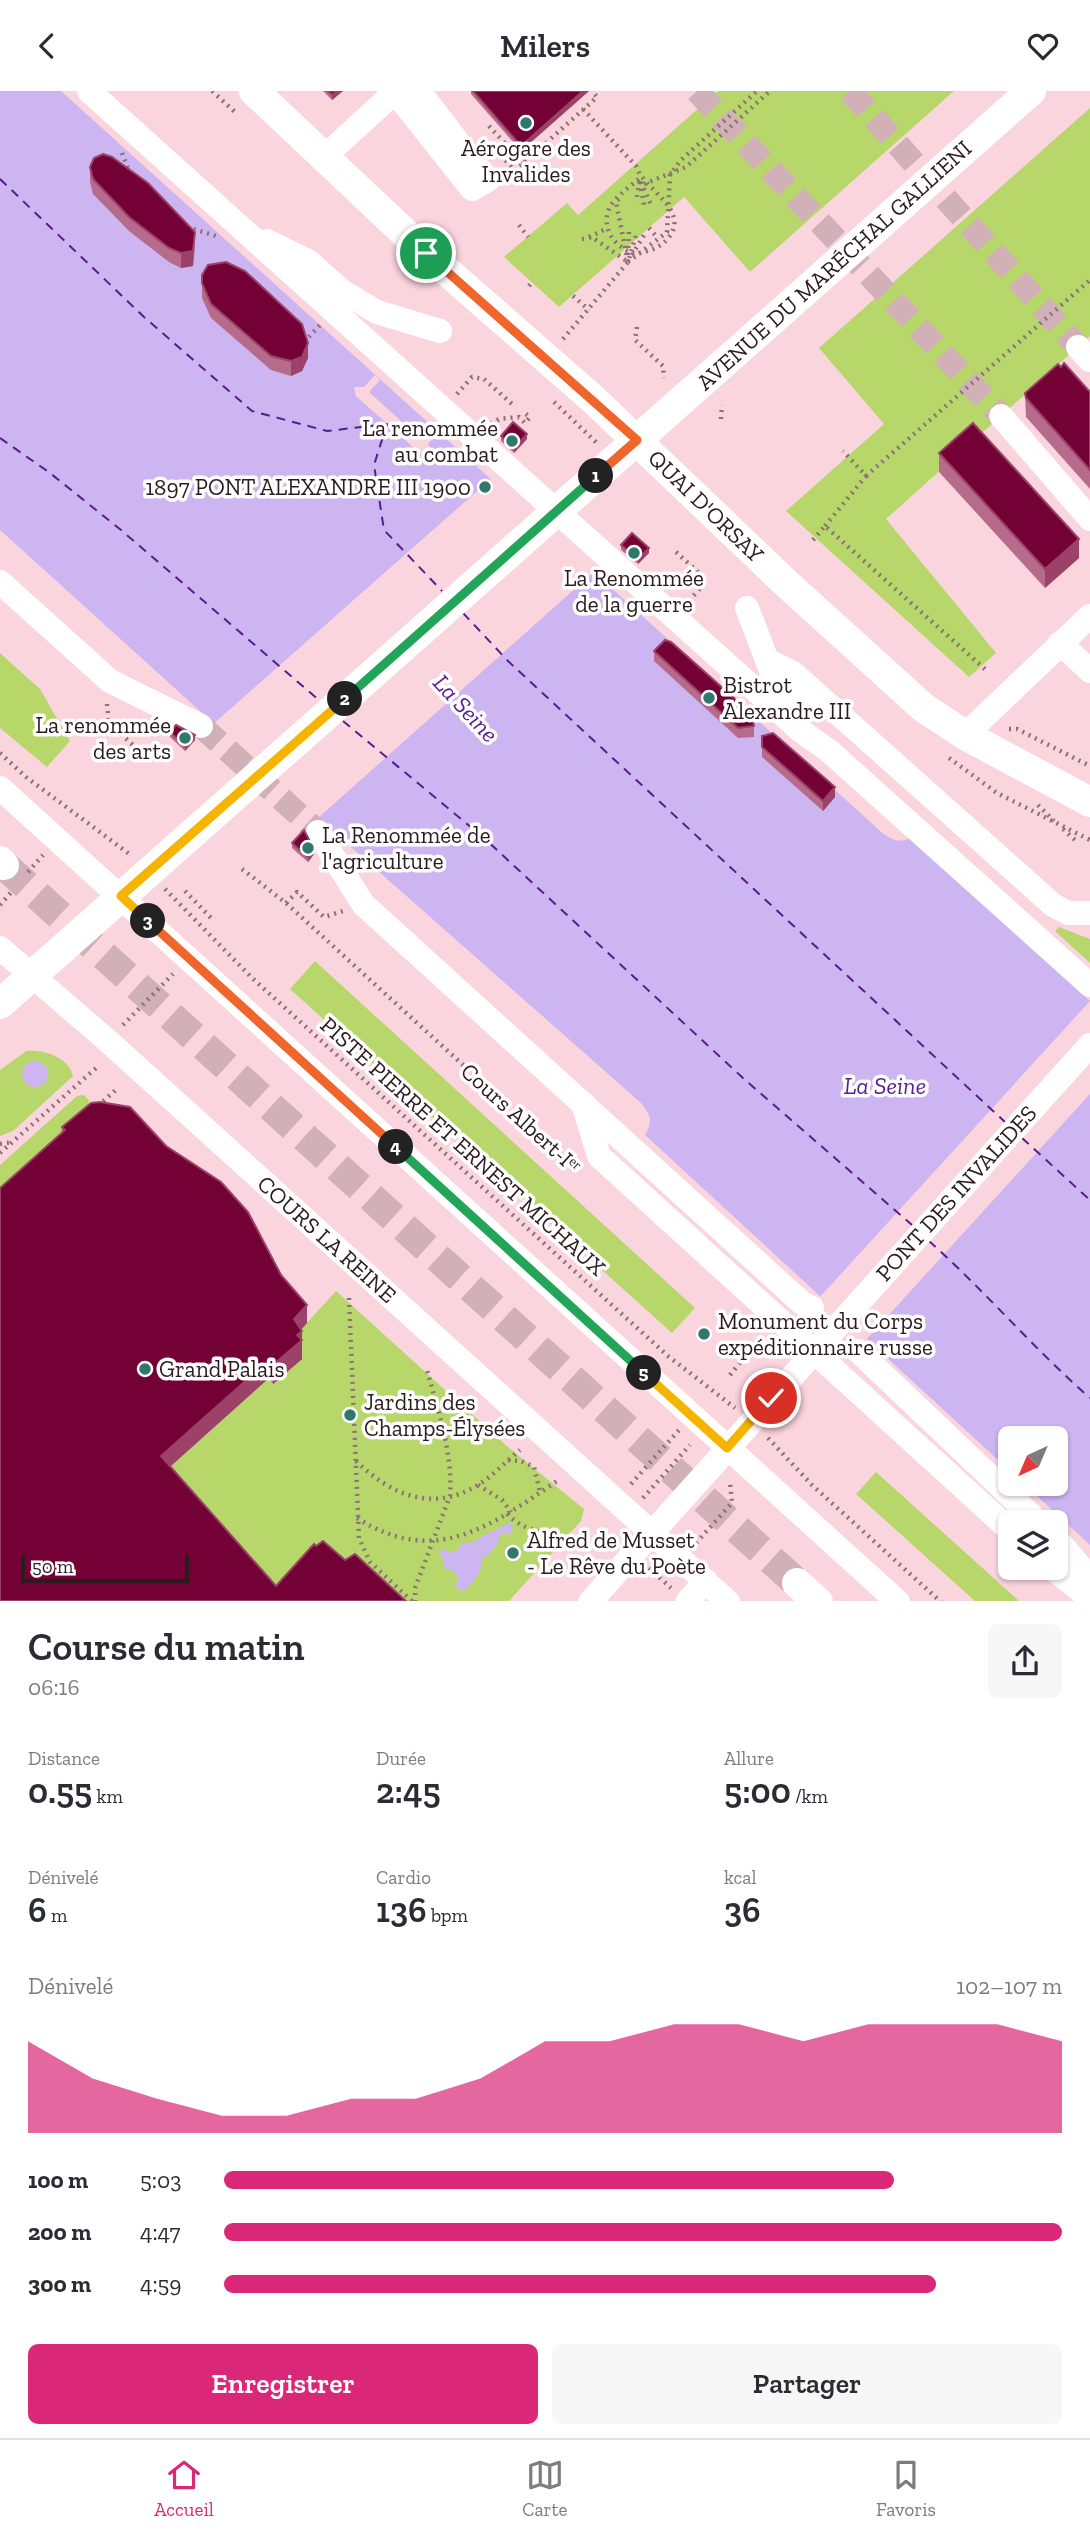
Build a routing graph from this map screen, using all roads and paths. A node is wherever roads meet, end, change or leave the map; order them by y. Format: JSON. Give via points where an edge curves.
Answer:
{"nodes":[{"id":1,"x":254,"y":91,"type":"edge"},
{"id":2,"x":395,"y":91,"type":"edge"},
{"id":3,"x":418,"y":91,"type":"edge"},
{"id":4,"x":592,"y":91,"type":"edge"},
{"id":5,"x":757,"y":91,"type":"edge"},
{"id":6,"x":770,"y":91,"type":"edge"},
{"id":7,"x":1031,"y":91,"type":"edge"},
{"id":8,"x":90,"y":92,"type":"edge"},
{"id":9,"x":583,"y":109,"type":"junction"},
{"id":10,"x":489,"y":126,"type":"dead end"},
{"id":11,"x":118,"y":143,"type":"dead end"},
{"id":12,"x":495,"y":149,"type":"dead end"},
{"id":13,"x":324,"y":157,"type":"junction"},
{"id":14,"x":523,"y":163,"type":"junction"},
{"id":15,"x":670,"y":175,"type":"junction"},
{"id":16,"x":131,"y":177,"type":"edge"},
{"id":17,"x":640,"y":178,"type":"junction"},
{"id":18,"x":636,"y":202,"type":"dead end"},
{"id":19,"x":644,"y":205,"type":"dead end"},
{"id":20,"x":652,"y":207,"type":"dead end"},
{"id":21,"x":519,"y":225,"type":"dead end"},
{"id":22,"x":186,"y":227,"type":"edge"},
{"id":23,"x":608,"y":228,"type":"junction"},
{"id":24,"x":649,"y":228,"type":"dead end"},
{"id":25,"x":629,"y":230,"type":"dead end"},
{"id":26,"x":637,"y":232,"type":"dead end"},
{"id":27,"x":230,"y":233,"type":"junction"},
{"id":28,"x":644,"y":235,"type":"dead end"},
{"id":29,"x":655,"y":235,"type":"dead end"},
{"id":30,"x":528,"y":236,"type":"dead end"},
{"id":31,"x":628,"y":263,"type":"junction"},
{"id":32,"x":1090,"y":280,"type":"edge"},
{"id":33,"x":573,"y":296,"type":"dead end"},
{"id":34,"x":589,"y":310,"type":"junction"},
{"id":35,"x":322,"y":324,"type":"dead end"},
{"id":36,"x":637,"y":327,"type":"dead end"},
{"id":37,"x":440,"y":331,"type":"dead end"},
{"id":38,"x":304,"y":342,"type":"edge"},
{"id":39,"x":556,"y":347,"type":"dead end"},
{"id":40,"x":472,"y":377,"type":"dead end"},
{"id":41,"x":664,"y":378,"type":"dead end"},
{"id":42,"x":512,"y":404,"type":"dead end"},
{"id":43,"x":722,"y":405,"type":"dead end"},
{"id":44,"x":522,"y":411,"type":"dead end"},
{"id":45,"x":1001,"y":416,"type":"tunnel mouth"},
{"id":46,"x":508,"y":419,"type":"dead end"},
{"id":47,"x":721,"y":419,"type":"dead end"},
{"id":48,"x":637,"y":440,"type":"junction"},
{"id":49,"x":843,"y":451,"type":"dead end"},
{"id":50,"x":866,"y":476,"type":"junction"},
{"id":51,"x":1090,"y":519,"type":"edge"},
{"id":52,"x":825,"y":526,"type":"junction"},
{"id":53,"x":813,"y":540,"type":"dead end"},
{"id":54,"x":676,"y":552,"type":"dead end"},
{"id":55,"x":0,"y":582,"type":"edge"},
{"id":56,"x":703,"y":585,"type":"dead end"},
{"id":57,"x":747,"y":608,"type":"dead end"},
{"id":58,"x":1090,"y":616,"type":"edge"},
{"id":59,"x":1060,"y":643,"type":"junction"},
{"id":60,"x":767,"y":660,"type":"junction"},
{"id":61,"x":986,"y":670,"type":"dead end"},
{"id":62,"x":1090,"y":671,"type":"edge"},
{"id":63,"x":106,"y":710,"type":"dead end"},
{"id":64,"x":201,"y":726,"type":"tunnel mouth"},
{"id":65,"x":965,"y":735,"type":"junction"},
{"id":66,"x":133,"y":745,"type":"dead end"},
{"id":67,"x":828,"y":750,"type":"junction"},
{"id":68,"x":0,"y":753,"type":"edge"},
{"id":69,"x":0,"y":788,"type":"edge"},
{"id":70,"x":1090,"y":802,"type":"edge"},
{"id":71,"x":318,"y":832,"type":"tunnel mouth"},
{"id":72,"x":124,"y":848,"type":"dead end"},
{"id":73,"x":242,"y":869,"type":"dead end"},
{"id":74,"x":185,"y":891,"type":"dead end"},
{"id":75,"x":121,"y":896,"type":"junction"},
{"id":76,"x":286,"y":903,"type":"junction"},
{"id":77,"x":181,"y":905,"type":"dead end"},
{"id":78,"x":338,"y":913,"type":"dead end"},
{"id":79,"x":1090,"y":913,"type":"edge"},
{"id":80,"x":213,"y":920,"type":"dead end"},
{"id":81,"x":0,"y":949,"type":"edge"},
{"id":82,"x":177,"y":970,"type":"dead end"},
{"id":83,"x":31,"y":976,"type":"junction"},
{"id":84,"x":1090,"y":985,"type":"edge"},
{"id":85,"x":0,"y":1004,"type":"edge"},
{"id":86,"x":118,"y":1031,"type":"dead end"},
{"id":87,"x":1090,"y":1045,"type":"edge"},
{"id":88,"x":96,"y":1068,"type":"dead end"},
{"id":89,"x":118,"y":1088,"type":"dead end"},
{"id":90,"x":113,"y":1093,"type":"junction"},
{"id":91,"x":583,"y":1103,"type":"junction"},
{"id":92,"x":112,"y":1105,"type":"edge"},
{"id":93,"x":95,"y":1109,"type":"edge"},
{"id":94,"x":13,"y":1142,"type":"junction"},
{"id":95,"x":0,"y":1144,"type":"edge"},
{"id":96,"x":0,"y":1153,"type":"edge"},
{"id":97,"x":586,"y":1177,"type":"dead end"},
{"id":98,"x":349,"y":1299,"type":"dead end"},
{"id":99,"x":812,"y":1308,"type":"dead end"},
{"id":100,"x":751,"y":1328,"type":"dead end"},
{"id":101,"x":818,"y":1346,"type":"junction"},
{"id":102,"x":858,"y":1350,"type":"dead end"},
{"id":103,"x":427,"y":1370,"type":"dead end"},
{"id":104,"x":730,"y":1375,"type":"dead end"},
{"id":105,"x":730,"y":1404,"type":"dead end"},
{"id":106,"x":682,"y":1427,"type":"dead end"},
{"id":107,"x":695,"y":1439,"type":"dead end"},
{"id":108,"x":769,"y":1440,"type":"dead end"},
{"id":109,"x":727,"y":1448,"type":"junction"},
{"id":110,"x":520,"y":1450,"type":"dead end"},
{"id":111,"x":354,"y":1460,"type":"junction"},
{"id":112,"x":508,"y":1460,"type":"junction"},
{"id":113,"x":557,"y":1481,"type":"dead end"},
{"id":114,"x":478,"y":1485,"type":"junction"},
{"id":115,"x":626,"y":1490,"type":"dead end"},
{"id":116,"x":540,"y":1492,"type":"junction"},
{"id":117,"x":450,"y":1496,"type":"junction"},
{"id":118,"x":640,"y":1501,"type":"dead end"},
{"id":119,"x":732,"y":1503,"type":"dead end"},
{"id":120,"x":1025,"y":1510,"type":"edge"},
{"id":121,"x":509,"y":1513,"type":"junction"},
{"id":122,"x":357,"y":1518,"type":"junction"},
{"id":123,"x":998,"y":1518,"type":"edge"},
{"id":124,"x":653,"y":1533,"type":"junction"},
{"id":125,"x":582,"y":1546,"type":"dead end"},
{"id":126,"x":693,"y":1547,"type":"dead end"},
{"id":127,"x":1068,"y":1552,"type":"edge"},
{"id":128,"x":644,"y":1564,"type":"dead end"},
{"id":129,"x":1090,"y":1578,"type":"edge"},
{"id":130,"x":1066,"y":1580,"type":"edge"},
{"id":131,"x":706,"y":1581,"type":"junction"},
{"id":132,"x":1090,"y":1594,"type":"edge"},
{"id":133,"x":682,"y":1597,"type":"edge"},
{"id":134,"x":414,"y":1601,"type":"edge"},
{"id":135,"x":590,"y":1601,"type":"edge"},
{"id":136,"x":729,"y":1601,"type":"edge"},
{"id":137,"x":898,"y":1601,"type":"edge"},
{"id":138,"x":941,"y":1601,"type":"edge"}],
"edges":[{"from":1,"to":13,"type":"main road","name":"QUAI D'ORSAY"},
{"from":2,"to":3,"type":"street","via":[[472,189],[488,180]]},
{"from":2,"to":13,"type":"street"},
{"from":4,"to":9,"type":"path","via":[[597,97]]},
{"from":5,"to":15,"type":"path"},
{"from":6,"to":15,"type":"path","via":[[687,167]]},
{"from":7,"to":48,"type":"main road","name":"AVENUE DU MARÉCHAL GALLIENI"},
{"from":8,"to":27,"type":"street"},
{"from":9,"to":14,"type":"path"},
{"from":9,"to":17,"type":"path","via":[[636,166]]},
{"from":10,"to":14,"type":"path"},
{"from":11,"to":16,"type":"path"},
{"from":12,"to":14,"type":"path","via":[[515,171]]},
{"from":13,"to":48,"type":"main road","name":"QUAI D'ORSAY"},
{"from":15,"to":31,"type":"path","via":[[667,232]]},
{"from":15,"to":31,"type":"path","via":[[633,187],[616,202]]},
{"from":17,"to":18,"type":"path"},
{"from":17,"to":19,"type":"path"},
{"from":17,"to":20,"type":"path"},
{"from":17,"to":23,"type":"path","via":[[613,201],[606,216]]},
{"from":17,"to":23,"type":"path","via":[[676,217],[673,232],[664,243],[636,254],[617,246]]},
{"from":21,"to":30,"type":"path"},
{"from":22,"to":27,"type":"path"},
{"from":23,"to":31,"type":"path","via":[[584,239],[592,237]]},
{"from":24,"to":29,"type":"path"},
{"from":25,"to":31,"type":"path"},
{"from":26,"to":31,"type":"path"},
{"from":27,"to":37,"type":"street","via":[[308,261],[342,291],[377,312]]},
{"from":27,"to":67,"type":"street"},
{"from":28,"to":31,"type":"path"},
{"from":31,"to":34,"type":"path"},
{"from":32,"to":50,"type":"path"},
{"from":33,"to":34,"type":"path"},
{"from":34,"to":39,"type":"path"},
{"from":35,"to":38,"type":"path"},
{"from":36,"to":41,"type":"path","via":[[635,340],[663,366]]},
{"from":40,"to":42,"type":"path","via":[[484,379]]},
{"from":43,"to":47,"type":"path"},
{"from":44,"to":46,"type":"path","via":[[530,417],[525,423],[519,417]]},
{"from":45,"to":51,"type":"street"},
{"from":48,"to":65,"type":"main road","name":"QUAI D'ORSAY","via":[[924,708]]},
{"from":48,"to":75,"type":"main road","name":"AVENUE DU MARÉCHAL GALLIENI"},
{"from":49,"to":50,"type":"path"},
{"from":50,"to":52,"type":"path"},
{"from":52,"to":53,"type":"path"},
{"from":52,"to":61,"type":"path"},
{"from":54,"to":56,"type":"path","via":[[700,574]]},
{"from":55,"to":64,"type":"street","via":[[110,681]]},
{"from":57,"to":60,"type":"street"},
{"from":58,"to":59,"type":"street"},
{"from":59,"to":62,"type":"street"},
{"from":59,"to":65,"type":"street"},
{"from":60,"to":67,"type":"street","via":[[776,685],[810,720]]},
{"from":60,"to":79,"type":"street","via":[[793,673],[1053,905],[1068,913]]},
{"from":63,"to":66,"type":"path","via":[[109,723]]},
{"from":65,"to":70,"type":"main road","name":"QUAI D'ORSAY"},
{"from":67,"to":84,"type":"street"},
{"from":68,"to":72,"type":"path"},
{"from":69,"to":75,"type":"street"},
{"from":71,"to":91,"type":"street","via":[[363,904]]},
{"from":73,"to":76,"type":"path","name":"Cours Albert-Iᵉʳ"},
{"from":74,"to":80,"type":"path"},
{"from":75,"to":83,"type":"main road","name":"AVENUE DU MARÉCHAL GALLIENI"},
{"from":75,"to":109,"type":"street"},
{"from":76,"to":78,"type":"path","via":[[297,891],[324,917]]},
{"from":76,"to":97,"type":"path","name":"Cours Albert-Iᵉʳ"},
{"from":77,"to":105,"type":"path","name":"PISTE PIERRE ET ERNEST MICHAUX","via":[[251,977],[668,1356]]},
{"from":81,"to":83,"type":"street","name":"COURS LA REINE"},
{"from":82,"to":86,"type":"path"},
{"from":83,"to":85,"type":"main road","name":"AVENUE DU MARÉCHAL GALLIENI"},
{"from":83,"to":124,"type":"street","name":"COURS LA REINE"},
{"from":87,"to":101,"type":"street","name":"PONT DES INVALIDES"},
{"from":88,"to":94,"type":"path"},
{"from":89,"to":90,"type":"path"},
{"from":90,"to":92,"type":"path"},
{"from":90,"to":93,"type":"path"},
{"from":91,"to":99,"type":"street"},
{"from":91,"to":101,"type":"street","via":[[598,1156]]},
{"from":94,"to":95,"type":"path"},
{"from":94,"to":96,"type":"path"},
{"from":98,"to":111,"type":"path"},
{"from":100,"to":104,"type":"path","via":[[761,1337]]},
{"from":101,"to":109,"type":"street","name":"PONT DES INVALIDES"},
{"from":101,"to":123,"type":"street"},
{"from":102,"to":120,"type":"street"},
{"from":103,"to":117,"type":"path","via":[[444,1434]]},
{"from":106,"to":115,"type":"path"},
{"from":107,"to":118,"type":"path"},
{"from":108,"to":138,"type":"path"},
{"from":109,"to":124,"type":"street","name":"PONT DES INVALIDES"},
{"from":109,"to":137,"type":"street"},
{"from":110,"to":112,"type":"path"},
{"from":111,"to":117,"type":"path","via":[[382,1484],[408,1497]]},
{"from":111,"to":122,"type":"path"},
{"from":112,"to":114,"type":"path"},
{"from":112,"to":116,"type":"path","via":[[534,1467]]},
{"from":113,"to":116,"type":"path"},
{"from":114,"to":117,"type":"path"},
{"from":114,"to":121,"type":"path","via":[[502,1500]]},
{"from":116,"to":121,"type":"path"},
{"from":117,"to":134,"type":"path","via":[[426,1551]]},
{"from":119,"to":126,"type":"path"},
{"from":121,"to":122,"type":"path","via":[[466,1535],[425,1541],[388,1535]]},
{"from":121,"to":125,"type":"path","via":[[535,1532],[570,1537]]},
{"from":122,"to":134,"type":"path","via":[[359,1538],[370,1562]]},
{"from":124,"to":131,"type":"street"},
{"from":124,"to":135,"type":"street","name":"PONT DES INVALIDES"},
{"from":127,"to":129,"type":"street"},
{"from":128,"to":133,"type":"path"},
{"from":130,"to":132,"type":"street","via":[[1087,1597]]},
{"from":131,"to":133,"type":"street"},
{"from":131,"to":136,"type":"street"}]}
